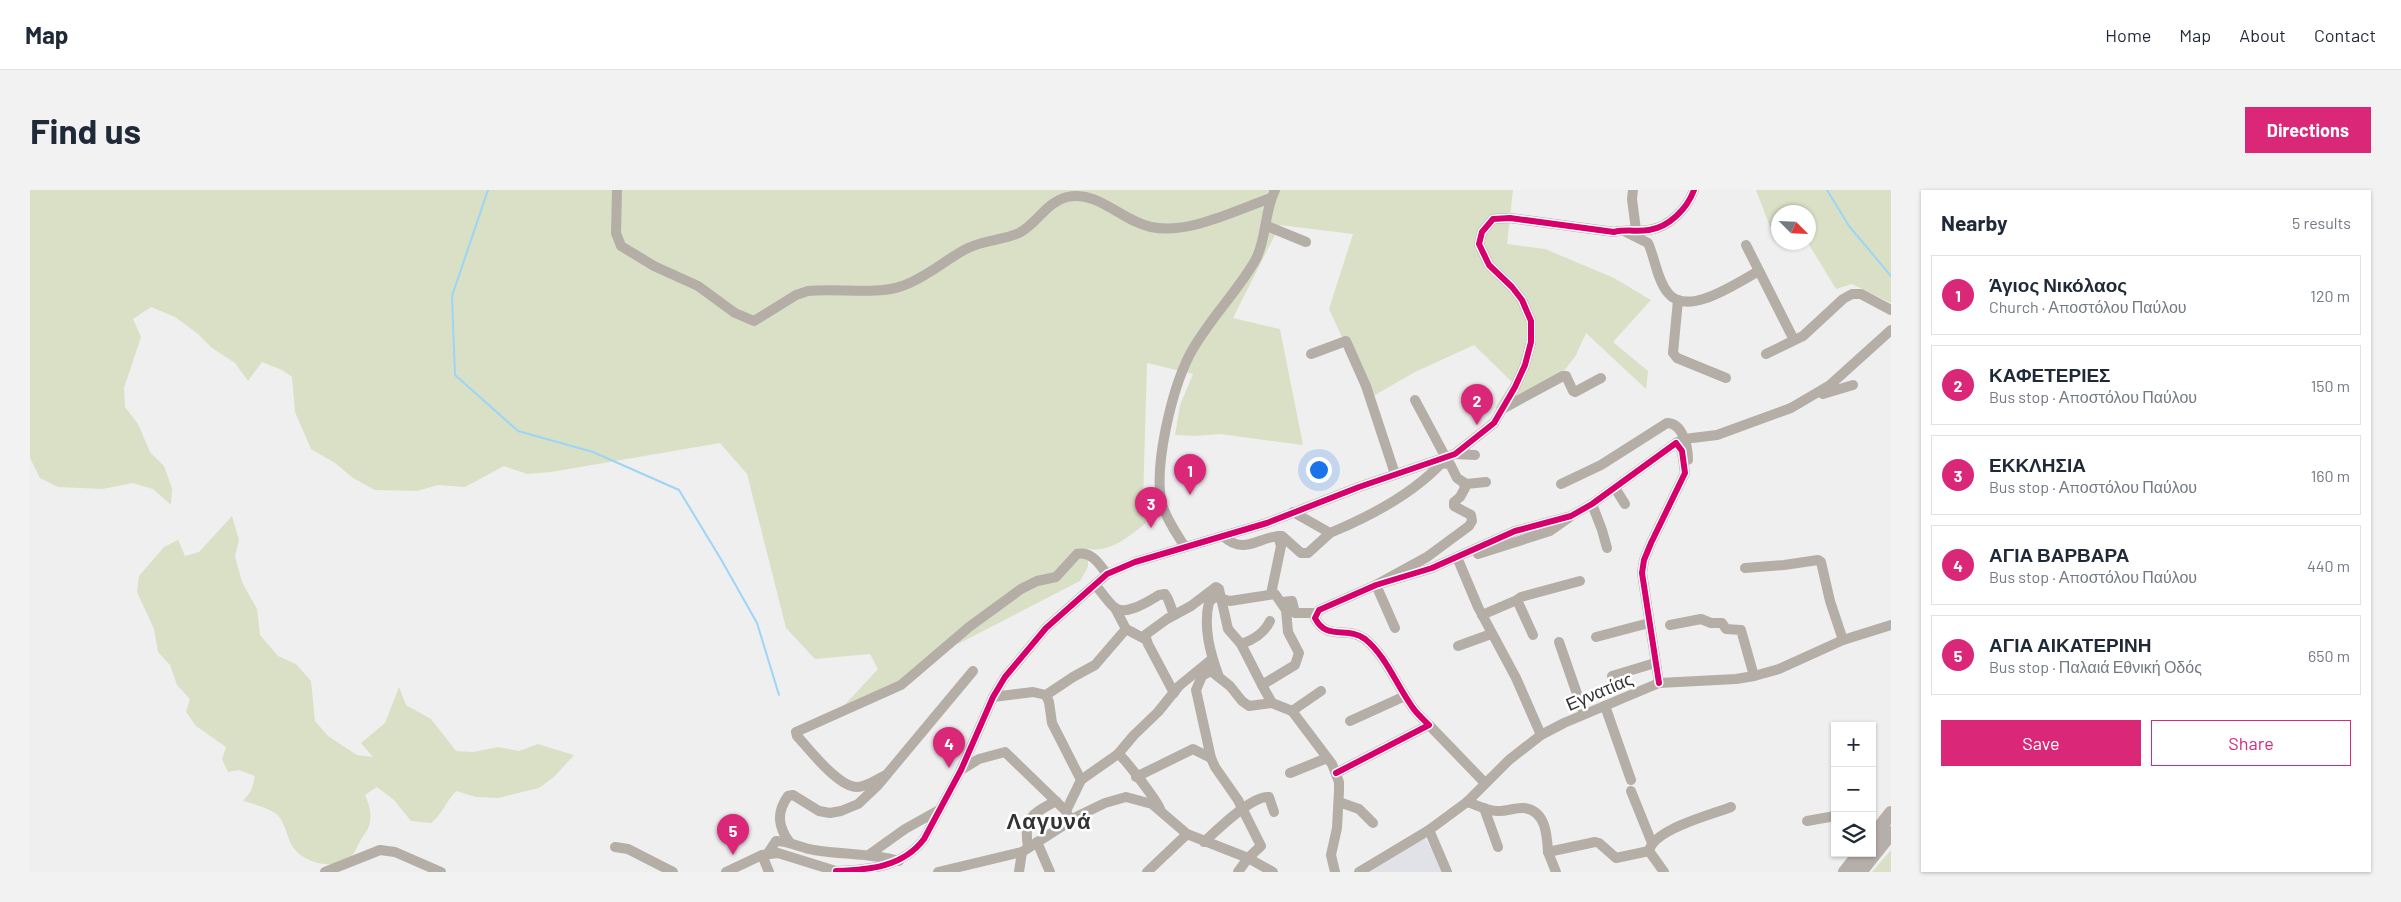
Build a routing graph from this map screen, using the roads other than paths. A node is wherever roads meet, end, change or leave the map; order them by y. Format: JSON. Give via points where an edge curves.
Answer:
{"nodes":[{"id":1,"x":617,"y":190,"type":"edge"},
{"id":2,"x":1633,"y":190,"type":"edge"},
{"id":3,"x":1694,"y":190,"type":"edge"},
{"id":4,"x":1273,"y":194,"type":"edge"},
{"id":5,"x":1267,"y":226,"type":"junction"},
{"id":6,"x":1624,"y":230,"type":"junction"},
{"id":7,"x":1636,"y":230,"type":"junction"},
{"id":8,"x":1306,"y":242,"type":"dead end"},
{"id":9,"x":1746,"y":245,"type":"dead end"},
{"id":10,"x":1759,"y":271,"type":"junction"},
{"id":11,"x":1678,"y":300,"type":"junction"},
{"id":12,"x":1891,"y":310,"type":"edge"},
{"id":13,"x":1891,"y":330,"type":"edge"},
{"id":14,"x":1794,"y":340,"type":"junction"},
{"id":15,"x":1311,"y":354,"type":"dead end"},
{"id":16,"x":1766,"y":354,"type":"dead end"},
{"id":17,"x":1601,"y":378,"type":"dead end"},
{"id":18,"x":1726,"y":378,"type":"dead end"},
{"id":19,"x":1853,"y":385,"type":"dead end"},
{"id":20,"x":1811,"y":397,"type":"junction"},
{"id":21,"x":1415,"y":400,"type":"dead end"},
{"id":22,"x":1503,"y":408,"type":"junction"},
{"id":23,"x":1680,"y":441,"type":"junction"},
{"id":24,"x":1475,"y":455,"type":"dead end"},
{"id":25,"x":1443,"y":459,"type":"junction"},
{"id":26,"x":1395,"y":474,"type":"junction"},
{"id":27,"x":1462,"y":482,"type":"junction"},
{"id":28,"x":1486,"y":482,"type":"dead end"},
{"id":29,"x":1561,"y":484,"type":"dead end"},
{"id":30,"x":1615,"y":488,"type":"junction"},
{"id":31,"x":1592,"y":504,"type":"junction"},
{"id":32,"x":1625,"y":504,"type":"dead end"},
{"id":33,"x":1293,"y":512,"type":"junction"},
{"id":34,"x":1571,"y":516,"type":"junction"},
{"id":35,"x":1330,"y":533,"type":"junction"},
{"id":36,"x":1223,"y":536,"type":"junction"},
{"id":37,"x":1278,"y":536,"type":"junction"},
{"id":38,"x":1186,"y":547,"type":"junction"},
{"id":39,"x":1606,"y":548,"type":"dead end"},
{"id":40,"x":1446,"y":562,"type":"junction"},
{"id":41,"x":1459,"y":562,"type":"junction"},
{"id":42,"x":1745,"y":568,"type":"dead end"},
{"id":43,"x":1107,"y":574,"type":"junction"},
{"id":44,"x":1580,"y":581,"type":"dead end"},
{"id":45,"x":1095,"y":585,"type":"junction"},
{"id":46,"x":1376,"y":585,"type":"junction"},
{"id":47,"x":1271,"y":594,"type":"junction"},
{"id":48,"x":1222,"y":600,"type":"junction"},
{"id":49,"x":1516,"y":600,"type":"junction"},
{"id":50,"x":1282,"y":602,"type":"junction"},
{"id":51,"x":1115,"y":608,"type":"junction"},
{"id":52,"x":1295,"y":613,"type":"junction"},
{"id":53,"x":1317,"y":613,"type":"junction"},
{"id":54,"x":1174,"y":615,"type":"junction"},
{"id":55,"x":1482,"y":615,"type":"junction"},
{"id":56,"x":1270,"y":621,"type":"dead end"},
{"id":57,"x":1287,"y":622,"type":"junction"},
{"id":58,"x":1649,"y":623,"type":"junction"},
{"id":59,"x":1670,"y":625,"type":"dead end"},
{"id":60,"x":1891,"y":625,"type":"edge"},
{"id":61,"x":1395,"y":628,"type":"dead end"},
{"id":62,"x":1126,"y":629,"type":"junction"},
{"id":63,"x":1491,"y":634,"type":"junction"},
{"id":64,"x":1533,"y":635,"type":"dead end"},
{"id":65,"x":1596,"y":637,"type":"dead end"},
{"id":66,"x":1145,"y":639,"type":"junction"},
{"id":67,"x":1843,"y":640,"type":"junction"},
{"id":68,"x":1559,"y":642,"type":"dead end"},
{"id":69,"x":1241,"y":644,"type":"junction"},
{"id":70,"x":1458,"y":646,"type":"dead end"},
{"id":71,"x":1212,"y":659,"type":"junction"},
{"id":72,"x":1655,"y":663,"type":"junction"},
{"id":73,"x":973,"y":670,"type":"dead end"},
{"id":74,"x":1612,"y":676,"type":"dead end"},
{"id":75,"x":1754,"y":676,"type":"junction"},
{"id":76,"x":1189,"y":678,"type":"junction"},
{"id":77,"x":1219,"y":678,"type":"junction"},
{"id":78,"x":1659,"y":683,"type":"junction"},
{"id":79,"x":1262,"y":685,"type":"junction"},
{"id":80,"x":1196,"y":690,"type":"junction"},
{"id":81,"x":1322,"y":691,"type":"dead end"},
{"id":82,"x":1174,"y":693,"type":"junction"},
{"id":83,"x":1046,"y":696,"type":"junction"},
{"id":84,"x":1405,"y":696,"type":"junction"},
{"id":85,"x":993,"y":697,"type":"junction"},
{"id":86,"x":1272,"y":703,"type":"junction"},
{"id":87,"x":1605,"y":706,"type":"junction"},
{"id":88,"x":1292,"y":711,"type":"junction"},
{"id":89,"x":1584,"y":714,"type":"junction"},
{"id":90,"x":1350,"y":721,"type":"dead end"},
{"id":91,"x":1428,"y":725,"type":"junction"},
{"id":92,"x":1541,"y":735,"type":"junction"},
{"id":93,"x":1118,"y":754,"type":"junction"},
{"id":94,"x":1211,"y":758,"type":"junction"},
{"id":95,"x":1326,"y":758,"type":"junction"},
{"id":96,"x":961,"y":770,"type":"junction"},
{"id":97,"x":1290,"y":772,"type":"dead end"},
{"id":98,"x":1336,"y":773,"type":"junction"},
{"id":99,"x":886,"y":775,"type":"junction"},
{"id":100,"x":1136,"y":777,"type":"junction"},
{"id":101,"x":1081,"y":780,"type":"junction"},
{"id":102,"x":1631,"y":780,"type":"dead end"},
{"id":103,"x":1485,"y":783,"type":"junction"},
{"id":104,"x":1631,"y":792,"type":"dead end"},
{"id":105,"x":1056,"y":801,"type":"junction"},
{"id":106,"x":1339,"y":802,"type":"junction"},
{"id":107,"x":1467,"y":802,"type":"junction"},
{"id":108,"x":1731,"y":807,"type":"dead end"},
{"id":109,"x":1484,"y":808,"type":"junction"},
{"id":110,"x":1160,"y":809,"type":"junction"},
{"id":111,"x":1242,"y":809,"type":"junction"},
{"id":112,"x":939,"y":810,"type":"junction"},
{"id":113,"x":1274,"y":812,"type":"dead end"},
{"id":114,"x":1891,"y":813,"type":"edge"},
{"id":115,"x":1068,"y":816,"type":"junction"},
{"id":116,"x":1831,"y":817,"type":"edge"},
{"id":117,"x":1806,"y":821,"type":"dead end"},
{"id":118,"x":1373,"y":823,"type":"dead end"},
{"id":119,"x":1429,"y":830,"type":"junction"},
{"id":120,"x":1876,"y":832,"type":"edge"},
{"id":121,"x":1891,"y":833,"type":"edge"},
{"id":122,"x":1187,"y":834,"type":"junction"},
{"id":123,"x":1204,"y":842,"type":"junction"},
{"id":124,"x":790,"y":844,"type":"junction"},
{"id":125,"x":615,"y":847,"type":"dead end"},
{"id":126,"x":1029,"y":847,"type":"junction"},
{"id":127,"x":1498,"y":847,"type":"dead end"},
{"id":128,"x":1650,"y":847,"type":"junction"},
{"id":129,"x":1548,"y":852,"type":"junction"},
{"id":130,"x":765,"y":854,"type":"junction"},
{"id":131,"x":870,"y":854,"type":"junction"},
{"id":132,"x":1848,"y":857,"type":"edge"},
{"id":133,"x":1857,"y":857,"type":"edge"},
{"id":134,"x":1248,"y":858,"type":"junction"},
{"id":135,"x":900,"y":861,"type":"junction"},
{"id":136,"x":838,"y":871,"type":"edge"},
{"id":137,"x":325,"y":872,"type":"edge"},
{"id":138,"x":441,"y":872,"type":"edge"},
{"id":139,"x":673,"y":872,"type":"edge"},
{"id":140,"x":726,"y":872,"type":"edge"},
{"id":141,"x":769,"y":872,"type":"edge"},
{"id":142,"x":938,"y":872,"type":"edge"},
{"id":143,"x":1019,"y":872,"type":"edge"},
{"id":144,"x":1050,"y":872,"type":"edge"},
{"id":145,"x":1147,"y":872,"type":"edge"},
{"id":146,"x":1238,"y":872,"type":"edge"},
{"id":147,"x":1273,"y":872,"type":"edge"},
{"id":148,"x":1333,"y":872,"type":"edge"},
{"id":149,"x":1359,"y":872,"type":"edge"},
{"id":150,"x":1447,"y":872,"type":"edge"},
{"id":151,"x":1556,"y":872,"type":"edge"},
{"id":152,"x":1664,"y":872,"type":"edge"},
{"id":153,"x":1837,"y":872,"type":"edge"},
{"id":154,"x":1845,"y":872,"type":"edge"},
{"id":155,"x":1860,"y":872,"type":"edge"}],
"edges":[{"from":1,"to":4,"type":"street","via":[[616,233],[621,246],[654,266],[698,286],[735,313],[754,321],[808,291],[902,286],[969,248],[1017,234],[1053,203],[1066,197],[1092,198],[1132,220],[1165,229],[1186,228]]},
{"from":2,"to":7,"type":"street"},
{"from":3,"to":7,"type":"street","via":[[1686,206],[1667,222],[1648,230]]},
{"from":4,"to":5,"type":"street"},
{"from":5,"to":8,"type":"street"},
{"from":5,"to":38,"type":"street","via":[[1261,248],[1250,269],[1189,356],[1173,399],[1159,491],[1166,514]]},
{"from":6,"to":7,"type":"street"},
{"from":6,"to":11,"type":"street","via":[[1648,243],[1662,283]]},
{"from":6,"to":22,"type":"street","via":[[1614,232],[1500,218],[1492,219],[1484,228],[1478,244],[1483,255],[1522,300],[1531,321],[1531,342],[1525,365]]},
{"from":9,"to":10,"type":"street"},
{"from":10,"to":11,"type":"street","via":[[1700,300],[1689,303]]},
{"from":10,"to":14,"type":"street"},
{"from":11,"to":18,"type":"street","via":[[1673,353],[1677,358]]},
{"from":12,"to":14,"type":"street","via":[[1861,294],[1852,294],[1816,326]]},
{"from":13,"to":20,"type":"street","via":[[1830,385]]},
{"from":14,"to":16,"type":"street"},
{"from":15,"to":26,"type":"street","via":[[1346,341],[1366,386]]},
{"from":17,"to":22,"type":"street","via":[[1576,392],[1563,376]]},
{"from":19,"to":20,"type":"street"},
{"from":20,"to":23,"type":"street","via":[[1732,430]]},
{"from":21,"to":25,"type":"street"},
{"from":22,"to":25,"type":"street","via":[[1482,434]]},
{"from":23,"to":29,"type":"street","via":[[1675,425],[1667,423],[1601,465]]},
{"from":23,"to":30,"type":"street","via":[[1663,450]]},
{"from":23,"to":58,"type":"street","via":[[1685,473],[1644,560],[1642,573]]},
{"from":24,"to":25,"type":"street"},
{"from":25,"to":26,"type":"street"},
{"from":25,"to":27,"type":"street"},
{"from":25,"to":35,"type":"street","via":[[1428,477],[1389,503]]},
{"from":26,"to":33,"type":"street"},
{"from":27,"to":28,"type":"street","via":[[1472,485]]},
{"from":27,"to":46,"type":"street","via":[[1465,488],[1454,506],[1471,515],[1469,526],[1427,557]]},
{"from":30,"to":31,"type":"street"},
{"from":30,"to":32,"type":"street"},
{"from":31,"to":34,"type":"street"},
{"from":31,"to":39,"type":"street"},
{"from":33,"to":35,"type":"street"},
{"from":33,"to":36,"type":"street"},
{"from":34,"to":40,"type":"street","via":[[1515,531]]},
{"from":34,"to":41,"type":"street","via":[[1550,531]]},
{"from":35,"to":37,"type":"street","via":[[1308,553],[1301,553]]},
{"from":36,"to":37,"type":"street","via":[[1247,546]]},
{"from":36,"to":38,"type":"street"},
{"from":37,"to":47,"type":"street","via":[[1281,546]]},
{"from":38,"to":43,"type":"street"},
{"from":40,"to":41,"type":"street"},
{"from":40,"to":46,"type":"street"},
{"from":41,"to":55,"type":"street"},
{"from":42,"to":67,"type":"street","via":[[1821,562]]},
{"from":43,"to":45,"type":"street"},
{"from":43,"to":99,"type":"street","via":[[1094,558],[1077,554],[1056,577],[1021,589],[969,627],[901,685],[796,732],[824,765],[847,784],[863,786]]},
{"from":44,"to":49,"type":"street"},
{"from":45,"to":51,"type":"street"},
{"from":45,"to":85,"type":"street","via":[[1046,628],[1005,677]]},
{"from":46,"to":53,"type":"street"},
{"from":46,"to":61,"type":"street"},
{"from":47,"to":48,"type":"street"},
{"from":47,"to":50,"type":"street"},
{"from":48,"to":54,"type":"street","via":[[1216,587]]},
{"from":48,"to":69,"type":"street","via":[[1228,629]]},
{"from":48,"to":71,"type":"street","via":[[1211,598],[1207,608]]},
{"from":49,"to":55,"type":"street"},
{"from":49,"to":64,"type":"street"},
{"from":50,"to":52,"type":"street","via":[[1292,601]]},
{"from":50,"to":57,"type":"street"},
{"from":51,"to":54,"type":"street","via":[[1129,610],[1165,594]]},
{"from":51,"to":62,"type":"street"},
{"from":52,"to":53,"type":"street"},
{"from":52,"to":57,"type":"street","via":[[1297,618]]},
{"from":53,"to":84,"type":"street","via":[[1318,624],[1329,633],[1354,633],[1370,643]]},
{"from":54,"to":66,"type":"street","via":[[1150,630]]},
{"from":55,"to":63,"type":"street"},
{"from":56,"to":69,"type":"street","via":[[1266,630]]},
{"from":57,"to":79,"type":"street","via":[[1288,632],[1299,653],[1295,665]]},
{"from":58,"to":65,"type":"street"},
{"from":58,"to":72,"type":"street"},
{"from":59,"to":75,"type":"street","via":[[1700,619],[1722,623],[1726,629],[1741,630]]},
{"from":60,"to":67,"type":"street","name":"Εγνατίας"},
{"from":62,"to":66,"type":"street"},
{"from":62,"to":83,"type":"street","via":[[1095,665]]},
{"from":63,"to":70,"type":"street"},
{"from":63,"to":92,"type":"street","via":[[1516,678]]},
{"from":66,"to":82,"type":"street"},
{"from":67,"to":75,"type":"street","name":"Εγνατίας","via":[[1779,669]]},
{"from":68,"to":89,"type":"street"},
{"from":69,"to":79,"type":"street"},
{"from":71,"to":76,"type":"street"},
{"from":71,"to":77,"type":"street"},
{"from":72,"to":74,"type":"street"},
{"from":72,"to":78,"type":"street"},
{"from":73,"to":99,"type":"street"},
{"from":75,"to":78,"type":"street","name":"Εγνατίας"},
{"from":76,"to":80,"type":"street"},
{"from":76,"to":82,"type":"street"},
{"from":77,"to":80,"type":"street","via":[[1211,671],[1207,672]]},
{"from":77,"to":86,"type":"street","via":[[1249,706]]},
{"from":78,"to":87,"type":"street","name":"Εγνατίας"},
{"from":79,"to":86,"type":"street"},
{"from":80,"to":94,"type":"street"},
{"from":81,"to":88,"type":"street"},
{"from":82,"to":93,"type":"street"},
{"from":83,"to":85,"type":"street","via":[[1034,692]]},
{"from":83,"to":101,"type":"street","via":[[1052,722]]},
{"from":84,"to":90,"type":"street"},
{"from":84,"to":91,"type":"street"},
{"from":85,"to":96,"type":"street"},
{"from":86,"to":88,"type":"street"},
{"from":87,"to":89,"type":"street","name":"Εγνατίας"},
{"from":87,"to":102,"type":"street"},
{"from":88,"to":95,"type":"street"},
{"from":89,"to":92,"type":"street","name":"Εγνατίας"},
{"from":91,"to":98,"type":"street"},
{"from":91,"to":103,"type":"street"},
{"from":92,"to":103,"type":"street","name":"Εγνατίας"},
{"from":93,"to":100,"type":"street","via":[[1128,762]]},
{"from":93,"to":101,"type":"street"},
{"from":94,"to":100,"type":"street","via":[[1193,749]]},
{"from":94,"to":111,"type":"street"},
{"from":95,"to":97,"type":"street"},
{"from":95,"to":98,"type":"street"},
{"from":96,"to":105,"type":"street","via":[[979,759],[1005,752]]},
{"from":96,"to":112,"type":"street"},
{"from":98,"to":106,"type":"street"},
{"from":99,"to":124,"type":"street","via":[[858,804],[841,811],[819,811],[793,795],[788,796],[779,818],[781,831]]},
{"from":100,"to":110,"type":"street","via":[[1156,799]]},
{"from":101,"to":115,"type":"street"},
{"from":103,"to":107,"type":"street","name":"Εγνατίας"},
{"from":104,"to":128,"type":"street"},
{"from":105,"to":115,"type":"street"},
{"from":105,"to":126,"type":"street","via":[[1032,814],[1026,827]]},
{"from":106,"to":118,"type":"street","via":[[1359,809]]},
{"from":106,"to":148,"type":"street","via":[[1338,828],[1331,855]]},
{"from":107,"to":109,"type":"street"},
{"from":107,"to":119,"type":"street","name":"Εγνατίας"},
{"from":108,"to":128,"type":"street","via":[[1681,826]]},
{"from":109,"to":127,"type":"street"},
{"from":109,"to":129,"type":"street","via":[[1498,811],[1525,808],[1540,815]]},
{"from":110,"to":115,"type":"street","via":[[1144,801],[1126,798]]},
{"from":110,"to":122,"type":"street"},
{"from":111,"to":113,"type":"street","via":[[1265,797],[1271,800]]},
{"from":111,"to":123,"type":"street"},
{"from":111,"to":134,"type":"street","via":[[1260,846]]},
{"from":112,"to":131,"type":"street"},
{"from":112,"to":135,"type":"street","via":[[917,849]]},
{"from":114,"to":120,"type":"main road"},
{"from":115,"to":126,"type":"street"},
{"from":116,"to":117,"type":"street"},
{"from":119,"to":149,"type":"street","name":"Εγνατίας"},
{"from":119,"to":150,"type":"street"},
{"from":121,"to":155,"type":"main road"},
{"from":122,"to":123,"type":"street"},
{"from":122,"to":145,"type":"street"},
{"from":123,"to":134,"type":"street"},
{"from":124,"to":130,"type":"street","via":[[776,841]]},
{"from":124,"to":131,"type":"street","via":[[814,850]]},
{"from":125,"to":139,"type":"street","via":[[628,849]]},
{"from":126,"to":142,"type":"street"},
{"from":126,"to":143,"type":"street"},
{"from":126,"to":144,"type":"street"},
{"from":128,"to":129,"type":"street","via":[[1616,858],[1595,842]]},
{"from":128,"to":152,"type":"street"},
{"from":129,"to":151,"type":"street"},
{"from":130,"to":136,"type":"street","via":[[778,853]]},
{"from":130,"to":140,"type":"street"},
{"from":130,"to":141,"type":"street"},
{"from":131,"to":135,"type":"street"},
{"from":132,"to":153,"type":"street"},
{"from":133,"to":154,"type":"main road"},
{"from":134,"to":146,"type":"street"},
{"from":134,"to":147,"type":"street"},
{"from":135,"to":136,"type":"street"},
{"from":137,"to":138,"type":"street","via":[[380,850],[394,852]]}]}
